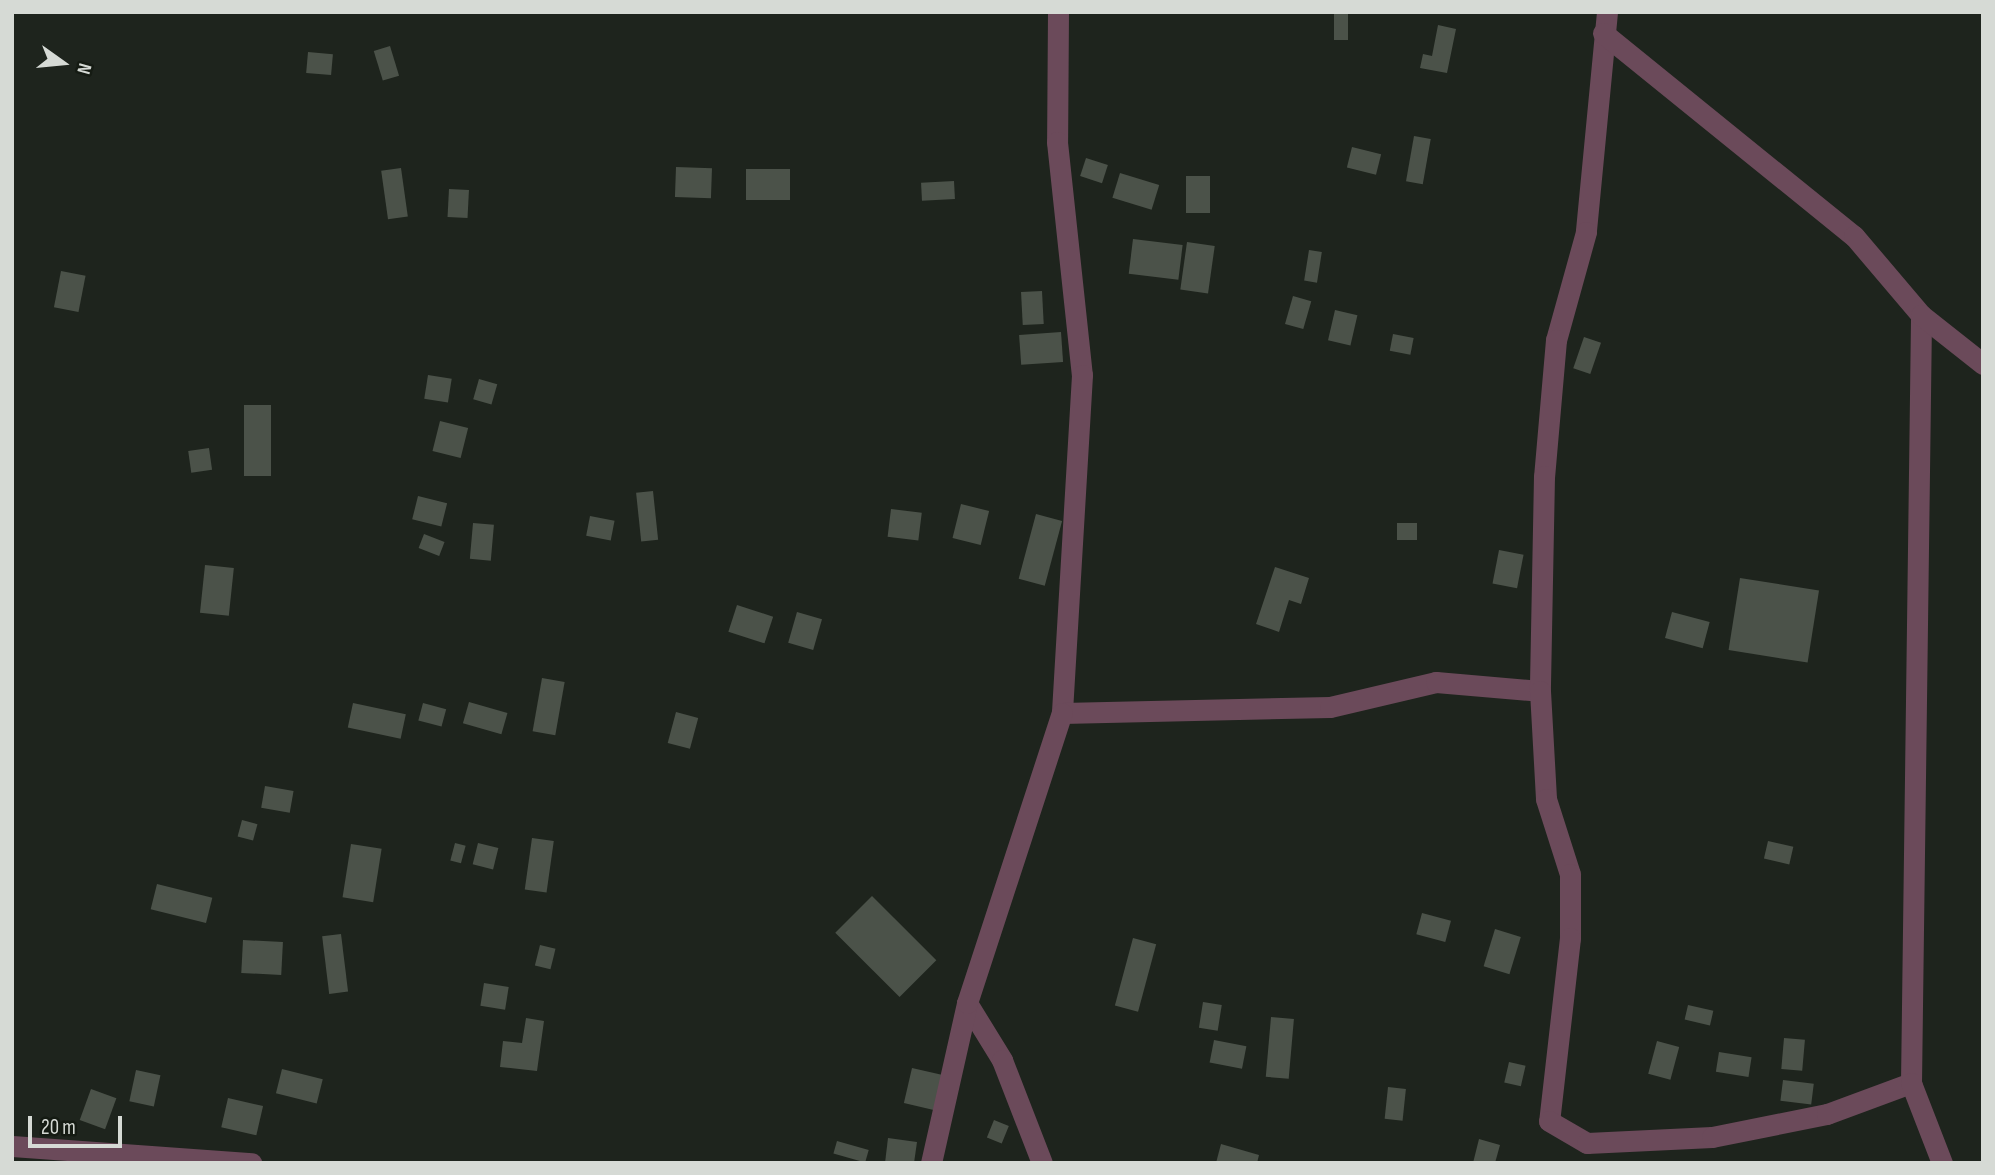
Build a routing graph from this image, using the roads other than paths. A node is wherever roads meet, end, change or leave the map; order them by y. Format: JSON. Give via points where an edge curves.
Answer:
{"nodes":[{"id":1,"x":1058,"y":12,"type":"edge"},
{"id":2,"x":1607,"y":12,"type":"edge"},
{"id":3,"x":1603,"y":33,"type":"junction"},
{"id":4,"x":1921,"y":315,"type":"junction"},
{"id":5,"x":1983,"y":364,"type":"edge"},
{"id":6,"x":1540,"y":691,"type":"junction"},
{"id":7,"x":1062,"y":713,"type":"junction"},
{"id":8,"x":967,"y":1003,"type":"junction"},
{"id":9,"x":1911,"y":1083,"type":"junction"},
{"id":10,"x":12,"y":1146,"type":"edge"},
{"id":11,"x":251,"y":1163,"type":"edge"},
{"id":12,"x":932,"y":1163,"type":"edge"},
{"id":13,"x":1042,"y":1163,"type":"edge"},
{"id":14,"x":1942,"y":1163,"type":"edge"}],
"edges":[{"from":1,"to":7,"type":"street","via":[[1058,142],[1082,375]]},
{"from":2,"to":3,"type":"street"},
{"from":3,"to":4,"type":"street","via":[[1854,236]]},
{"from":3,"to":6,"type":"street","via":[[1586,232],[1556,340],[1544,475]]},
{"from":4,"to":5,"type":"street"},
{"from":4,"to":9,"type":"street"},
{"from":6,"to":7,"type":"street","via":[[1436,682],[1330,706]]},
{"from":6,"to":9,"type":"street","via":[[1546,799],[1570,874],[1549,1121],[1587,1143],[1712,1137],[1827,1114]]},
{"from":7,"to":8,"type":"street"},
{"from":8,"to":12,"type":"street"},
{"from":8,"to":13,"type":"street","via":[[1002,1060]]},
{"from":9,"to":14,"type":"street"},
{"from":10,"to":11,"type":"street"}]}
